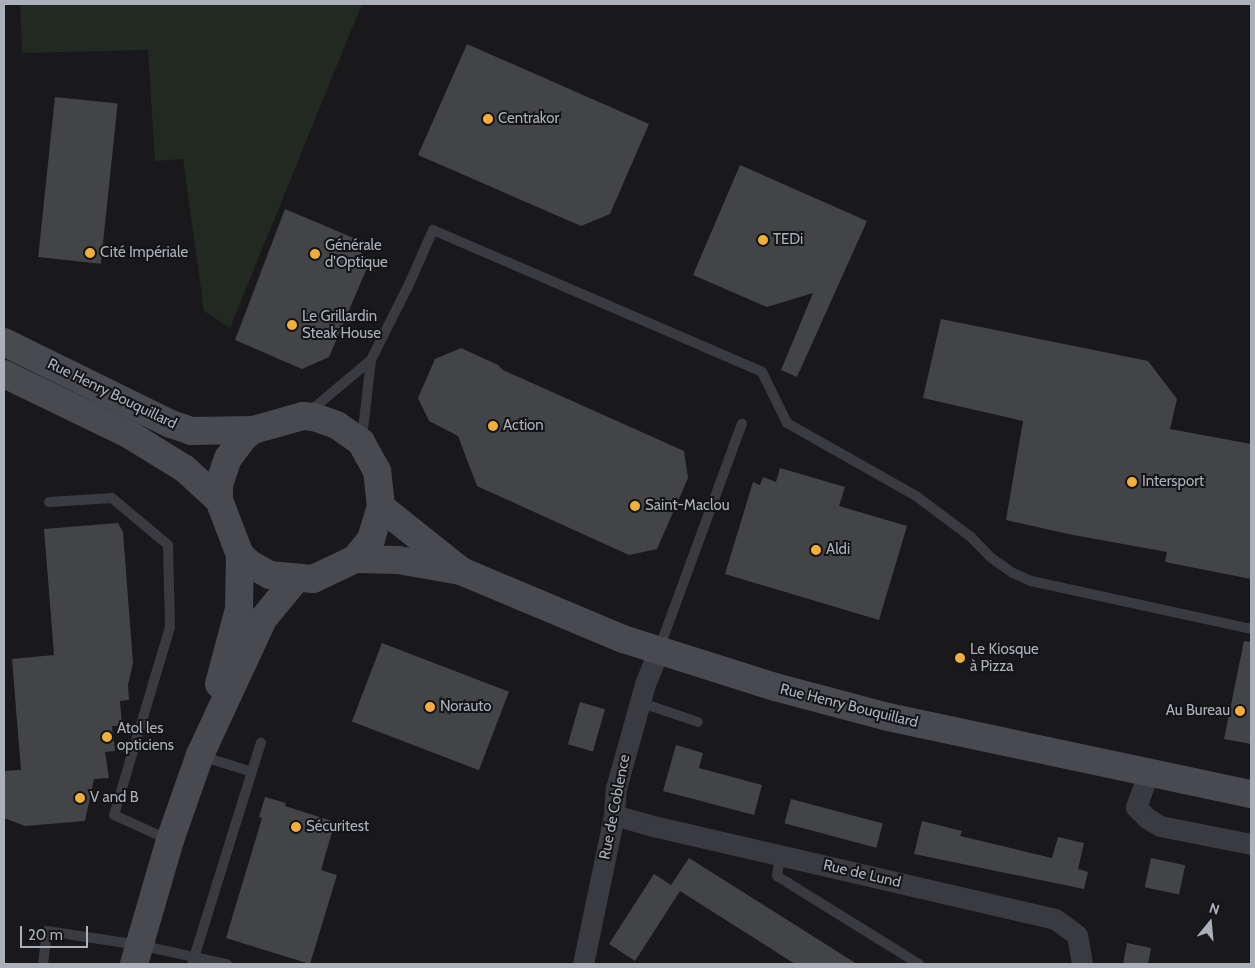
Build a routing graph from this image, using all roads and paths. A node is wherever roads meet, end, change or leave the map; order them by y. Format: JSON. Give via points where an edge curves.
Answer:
{"nodes":[{"id":1,"x":4,"y":342,"type":"edge"},
{"id":2,"x":371,"y":360,"type":"junction"},
{"id":3,"x":4,"y":374,"type":"edge"},
{"id":4,"x":303,"y":416,"type":"junction"},
{"id":5,"x":742,"y":424,"type":"dead end"},
{"id":6,"x":253,"y":430,"type":"junction"},
{"id":7,"x":361,"y":442,"type":"junction"},
{"id":8,"x":219,"y":500,"type":"junction"},
{"id":9,"x":49,"y":502,"type":"dead end"},
{"id":10,"x":381,"y":507,"type":"junction"},
{"id":11,"x":240,"y":555,"type":"junction"},
{"id":12,"x":355,"y":559,"type":"junction"},
{"id":13,"x":461,"y":571,"type":"junction"},
{"id":14,"x":296,"y":579,"type":"junction"},
{"id":15,"x":1251,"y":629,"type":"edge"},
{"id":16,"x":658,"y":652,"type":"junction"},
{"id":17,"x":639,"y":702,"type":"junction"},
{"id":18,"x":698,"y":722,"type":"dead end"},
{"id":19,"x":261,"y":743,"type":"dead end"},
{"id":20,"x":200,"y":755,"type":"junction"},
{"id":21,"x":252,"y":772,"type":"junction"},
{"id":22,"x":1148,"y":774,"type":"junction"},
{"id":23,"x":1251,"y":794,"type":"edge"},
{"id":24,"x":614,"y":815,"type":"junction"},
{"id":25,"x":170,"y":840,"type":"junction"},
{"id":26,"x":1251,"y":844,"type":"edge"},
{"id":27,"x":780,"y":855,"type":"junction"},
{"id":28,"x":136,"y":954,"type":"edge"},
{"id":29,"x":194,"y":960,"type":"edge"},
{"id":30,"x":43,"y":964,"type":"edge"},
{"id":31,"x":227,"y":964,"type":"edge"},
{"id":32,"x":583,"y":964,"type":"edge"},
{"id":33,"x":919,"y":964,"type":"edge"},
{"id":34,"x":1082,"y":964,"type":"edge"}],
"edges":[{"from":1,"to":6,"type":"main road","name":"Rue Henry Bouquillard","via":[[171,424],[191,431]]},
{"from":2,"to":4,"type":"lane"},
{"from":2,"to":7,"type":"lane"},
{"from":2,"to":15,"type":"lane","via":[[433,230],[762,372],[786,423],[916,496],[1012,573],[1031,581]]},
{"from":3,"to":8,"type":"main road","name":"Rue Henry Bouquillard","via":[[130,435],[185,469]]},
{"from":4,"to":6,"type":"main road"},
{"from":4,"to":7,"type":"main road","via":[[337,425]]},
{"from":5,"to":16,"type":"lane"},
{"from":6,"to":8,"type":"main road","via":[[228,458],[218,484]]},
{"from":7,"to":10,"type":"main road","via":[[377,471]]},
{"from":8,"to":11,"type":"main road"},
{"from":9,"to":25,"type":"lane","via":[[112,498],[168,545],[170,627],[114,815]]},
{"from":10,"to":12,"type":"main road","via":[[371,539]]},
{"from":10,"to":13,"type":"main road","name":"Rue Henry Bouquillard"},
{"from":11,"to":14,"type":"main road","via":[[270,575]]},
{"from":11,"to":20,"type":"main road","via":[[239,609]]},
{"from":12,"to":13,"type":"main road","name":"Rue Henry Bouquillard","via":[[398,560]]},
{"from":12,"to":14,"type":"main road","via":[[313,579]]},
{"from":13,"to":16,"type":"main road","name":"Rue Henry Bouquillard"},
{"from":14,"to":20,"type":"main road","via":[[263,619]]},
{"from":16,"to":17,"type":"street","name":"Rue de Coblence"},
{"from":16,"to":22,"type":"main road","name":"Rue Henry Bouquillard","via":[[888,717]]},
{"from":17,"to":18,"type":"lane"},
{"from":17,"to":24,"type":"street","name":"Rue de Coblence","via":[[616,788]]},
{"from":19,"to":21,"type":"lane"},
{"from":20,"to":21,"type":"lane"},
{"from":20,"to":25,"type":"main road"},
{"from":21,"to":29,"type":"lane"},
{"from":22,"to":23,"type":"main road","name":"Rue Henry Bouquillard"},
{"from":22,"to":26,"type":"street","via":[[1136,807],[1148,818],[1160,826]]},
{"from":24,"to":27,"type":"street","name":"Rue de Lund"},
{"from":24,"to":32,"type":"street","name":"Rue de Coblence"},
{"from":25,"to":28,"type":"main road"},
{"from":27,"to":33,"type":"lane","via":[[777,876]]},
{"from":27,"to":34,"type":"street","name":"Rue de Lund","via":[[1055,919],[1077,936]]},
{"from":28,"to":29,"type":"lane"},
{"from":28,"to":30,"type":"lane","via":[[47,931]]},
{"from":29,"to":31,"type":"lane"}]}
